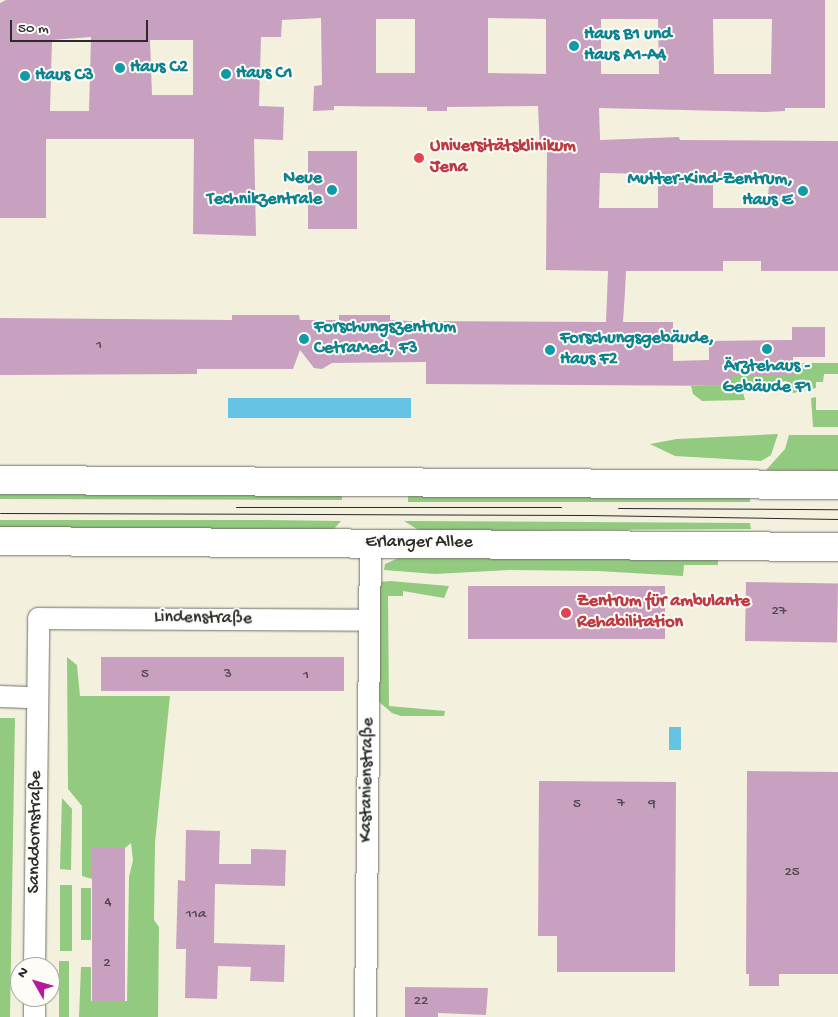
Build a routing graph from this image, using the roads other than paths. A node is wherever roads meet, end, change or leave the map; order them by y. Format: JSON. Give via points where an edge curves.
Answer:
{"nodes":[{"id":1,"x":0,"y":480,"type":"edge"},
{"id":2,"x":838,"y":485,"type":"edge"},
{"id":3,"x":0,"y":541,"type":"edge"},
{"id":4,"x":370,"y":542,"type":"junction"},
{"id":5,"x":838,"y":547,"type":"edge"},
{"id":6,"x":38,"y":618,"type":"joint"},
{"id":7,"x":369,"y":620,"type":"junction"},
{"id":8,"x":0,"y":696,"type":"edge"},
{"id":9,"x":37,"y":697,"type":"junction"},
{"id":10,"x":34,"y":957,"type":"edge"},
{"id":11,"x":365,"y":1017,"type":"edge"}],
"edges":[{"from":1,"to":2,"type":"main road"},
{"from":3,"to":4,"type":"main road","name":"Erlanger Allee"},
{"from":4,"to":5,"type":"main road","name":"Erlanger Allee"},
{"from":4,"to":7,"type":"street","name":"Kastanienstraße"},
{"from":6,"to":7,"type":"street","name":"Lindenstraße"},
{"from":6,"to":9,"type":"street","name":"Sanddornstraße"},
{"from":7,"to":11,"type":"street","name":"Kastanienstraße"},
{"from":8,"to":9,"type":"street"},
{"from":9,"to":10,"type":"street","name":"Sanddornstraße"}]}
